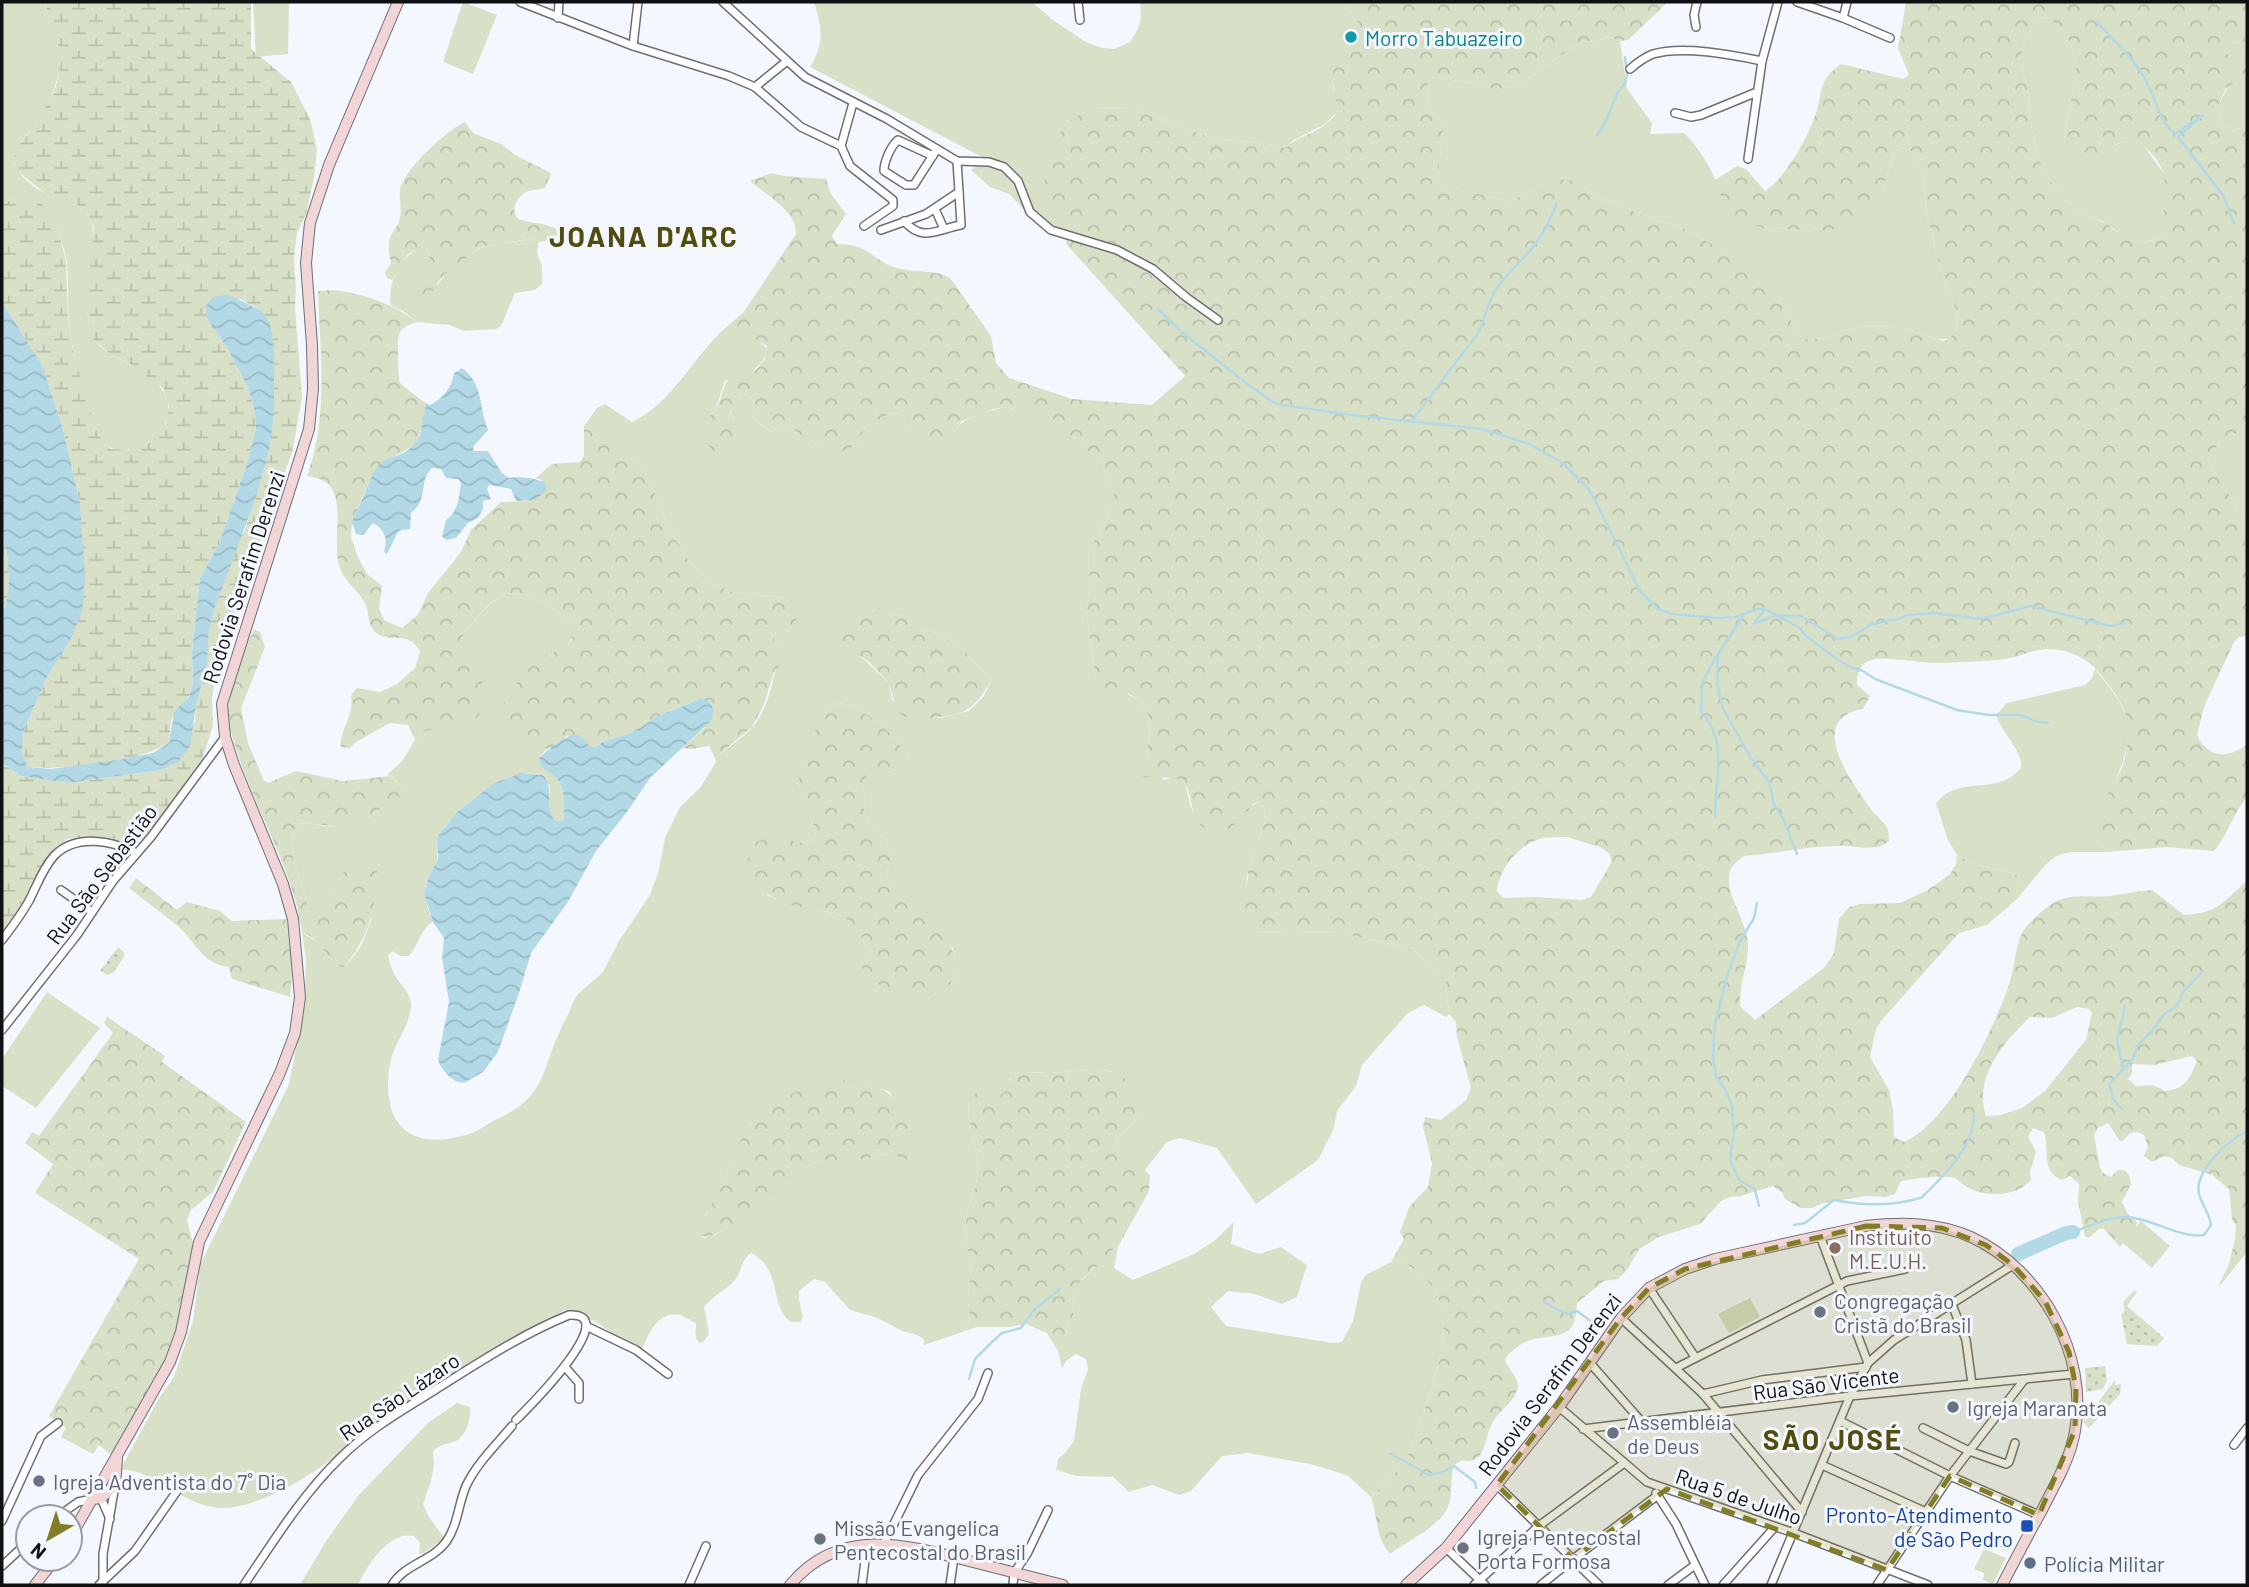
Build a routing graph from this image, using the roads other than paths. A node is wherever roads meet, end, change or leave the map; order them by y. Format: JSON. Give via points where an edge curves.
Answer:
{"nodes":[{"id":1,"x":398,"y":2,"type":"edge"},
{"id":2,"x":520,"y":2,"type":"edge"},
{"id":3,"x":559,"y":2,"type":"edge"},
{"id":4,"x":638,"y":2,"type":"edge"},
{"id":5,"x":723,"y":2,"type":"edge"},
{"id":6,"x":1077,"y":2,"type":"edge"},
{"id":7,"x":1697,"y":2,"type":"edge"},
{"id":8,"x":1778,"y":2,"type":"edge"},
{"id":9,"x":1797,"y":2,"type":"edge"},
{"id":10,"x":1847,"y":2,"type":"edge"},
{"id":11,"x":558,"y":18,"type":"junction"},
{"id":12,"x":1843,"y":18,"type":"junction"},
{"id":13,"x":1080,"y":20,"type":"dead end"},
{"id":14,"x":1696,"y":27,"type":"dead end"},
{"id":15,"x":1890,"y":38,"type":"dead end"},
{"id":16,"x":633,"y":46,"type":"junction"},
{"id":17,"x":787,"y":61,"type":"junction"},
{"id":18,"x":1762,"y":61,"type":"junction"},
{"id":19,"x":1630,"y":69,"type":"dead end"},
{"id":20,"x":755,"y":87,"type":"junction"},
{"id":21,"x":1757,"y":92,"type":"junction"},
{"id":22,"x":853,"y":103,"type":"junction"},
{"id":23,"x":1675,"y":113,"type":"dead end"},
{"id":24,"x":841,"y":146,"type":"junction"},
{"id":25,"x":935,"y":153,"type":"junction"},
{"id":26,"x":1748,"y":159,"type":"dead end"},
{"id":27,"x":961,"y":162,"type":"junction"},
{"id":28,"x":959,"y":192,"type":"junction"},
{"id":29,"x":935,"y":209,"type":"junction"},
{"id":30,"x":904,"y":221,"type":"junction"},
{"id":31,"x":864,"y":226,"type":"dead end"},
{"id":32,"x":944,"y":229,"type":"junction"},
{"id":33,"x":881,"y":230,"type":"dead end"},
{"id":34,"x":1218,"y":320,"type":"dead end"},
{"id":35,"x":225,"y":737,"type":"junction"},
{"id":36,"x":137,"y":853,"type":"junction"},
{"id":37,"x":61,"y":890,"type":"dead end"},
{"id":38,"x":92,"y":912,"type":"junction"},
{"id":39,"x":2,"y":940,"type":"edge"},
{"id":40,"x":2,"y":1030,"type":"edge"},
{"id":41,"x":1820,"y":1236,"type":"junction"},
{"id":42,"x":2012,"y":1265,"type":"junction"},
{"id":43,"x":1905,"y":1269,"type":"dead end"},
{"id":44,"x":1837,"y":1285,"type":"junction"},
{"id":45,"x":1649,"y":1287,"type":"junction"},
{"id":46,"x":1951,"y":1303,"type":"junction"},
{"id":47,"x":1621,"y":1318,"type":"junction"},
{"id":48,"x":585,"y":1323,"type":"junction"},
{"id":49,"x":1695,"y":1357,"type":"junction"},
{"id":50,"x":1590,"y":1363,"type":"junction"},
{"id":51,"x":1867,"y":1365,"type":"junction"},
{"id":52,"x":565,"y":1367,"type":"junction"},
{"id":53,"x":1676,"y":1368,"type":"junction"},
{"id":54,"x":988,"y":1373,"type":"dead end"},
{"id":55,"x":668,"y":1374,"type":"dead end"},
{"id":56,"x":2074,"y":1374,"type":"junction"},
{"id":57,"x":2024,"y":1380,"type":"junction"},
{"id":58,"x":1972,"y":1384,"type":"junction"},
{"id":59,"x":1703,"y":1394,"type":"junction"},
{"id":60,"x":1850,"y":1396,"type":"junction"},
{"id":61,"x":579,"y":1399,"type":"dead end"},
{"id":62,"x":1559,"y":1407,"type":"junction"},
{"id":63,"x":1719,"y":1413,"type":"junction"},
{"id":64,"x":1641,"y":1421,"type":"junction"},
{"id":65,"x":1840,"y":1421,"type":"junction"},
{"id":66,"x":58,"y":1423,"type":"dead end"},
{"id":67,"x":1923,"y":1428,"type":"dead end"},
{"id":68,"x":1583,"y":1429,"type":"junction"},
{"id":69,"x":2247,"y":1429,"type":"edge"},
{"id":70,"x":2015,"y":1443,"type":"dead end"},
{"id":71,"x":2234,"y":1445,"type":"dead end"},
{"id":72,"x":1969,"y":1451,"type":"junction"},
{"id":73,"x":117,"y":1455,"type":"junction"},
{"id":74,"x":1623,"y":1464,"type":"junction"},
{"id":75,"x":1822,"y":1465,"type":"junction"},
{"id":76,"x":1950,"y":1476,"type":"junction"},
{"id":77,"x":1647,"y":1482,"type":"junction"},
{"id":78,"x":115,"y":1485,"type":"junction"},
{"id":79,"x":1497,"y":1485,"type":"junction"},
{"id":80,"x":177,"y":1491,"type":"dead end"},
{"id":81,"x":1658,"y":1495,"type":"junction"},
{"id":82,"x":97,"y":1499,"type":"junction"},
{"id":83,"x":78,"y":1503,"type":"edge"},
{"id":84,"x":1048,"y":1510,"type":"dead end"},
{"id":85,"x":1802,"y":1512,"type":"junction"},
{"id":86,"x":1926,"y":1512,"type":"junction"},
{"id":87,"x":2039,"y":1515,"type":"junction"},
{"id":88,"x":84,"y":1518,"type":"edge"},
{"id":89,"x":110,"y":1520,"type":"junction"},
{"id":90,"x":2,"y":1521,"type":"edge"},
{"id":91,"x":1540,"y":1525,"type":"junction"},
{"id":92,"x":1774,"y":1528,"type":"junction"},
{"id":93,"x":1794,"y":1533,"type":"junction"},
{"id":94,"x":867,"y":1544,"type":"junction"},
{"id":95,"x":884,"y":1544,"type":"junction"},
{"id":96,"x":706,"y":1546,"type":"dead end"},
{"id":97,"x":1446,"y":1548,"type":"junction"},
{"id":98,"x":954,"y":1557,"type":"junction"},
{"id":99,"x":1573,"y":1559,"type":"junction"},
{"id":100,"x":1695,"y":1565,"type":"junction"},
{"id":101,"x":1887,"y":1570,"type":"junction"},
{"id":102,"x":1014,"y":1573,"type":"junction"},
{"id":103,"x":101,"y":1583,"type":"edge"},
{"id":104,"x":1480,"y":1583,"type":"edge"},
{"id":105,"x":1412,"y":1584,"type":"edge"},
{"id":106,"x":244,"y":1585,"type":"edge"},
{"id":107,"x":392,"y":1585,"type":"edge"},
{"id":108,"x":689,"y":1585,"type":"edge"},
{"id":109,"x":790,"y":1585,"type":"edge"},
{"id":110,"x":862,"y":1585,"type":"edge"},
{"id":111,"x":950,"y":1585,"type":"edge"},
{"id":112,"x":1013,"y":1585,"type":"edge"},
{"id":113,"x":1063,"y":1585,"type":"edge"},
{"id":114,"x":1541,"y":1585,"type":"edge"},
{"id":115,"x":1599,"y":1585,"type":"edge"},
{"id":116,"x":1668,"y":1585,"type":"edge"},
{"id":117,"x":1705,"y":1585,"type":"edge"},
{"id":118,"x":1723,"y":1585,"type":"edge"},
{"id":119,"x":1771,"y":1585,"type":"edge"},
{"id":120,"x":1877,"y":1585,"type":"edge"},
{"id":121,"x":1928,"y":1585,"type":"edge"},
{"id":122,"x":2002,"y":1585,"type":"edge"}],
"edges":[{"from":1,"to":35,"type":"main road","name":"Rodovia Serafim Derenzi","via":[[329,164],[310,223],[306,263],[313,389],[309,429],[224,694]]},
{"from":2,"to":11,"type":"street"},
{"from":3,"to":11,"type":"street"},
{"from":4,"to":16,"type":"street"},
{"from":5,"to":17,"type":"street"},
{"from":6,"to":13,"type":"street"},
{"from":7,"to":14,"type":"street"},
{"from":8,"to":18,"type":"street"},
{"from":9,"to":12,"type":"street"},
{"from":10,"to":12,"type":"street"},
{"from":11,"to":16,"type":"street"},
{"from":12,"to":15,"type":"street"},
{"from":16,"to":20,"type":"street"},
{"from":17,"to":20,"type":"street"},
{"from":17,"to":22,"type":"street","via":[[805,77]]},
{"from":18,"to":19,"type":"street","via":[[1664,52],[1648,56]]},
{"from":18,"to":21,"type":"street"},
{"from":20,"to":24,"type":"street","via":[[801,127]]},
{"from":21,"to":23,"type":"street","via":[[1700,116]]},
{"from":21,"to":26,"type":"street"},
{"from":22,"to":24,"type":"street"},
{"from":22,"to":25,"type":"street"},
{"from":24,"to":31,"type":"street","via":[[850,166],[894,202]]},
{"from":25,"to":25,"type":"street","via":[[913,186],[884,171],[898,140]]},
{"from":25,"to":27,"type":"street"},
{"from":27,"to":28,"type":"street"},
{"from":27,"to":34,"type":"street","via":[[1004,167],[1018,181],[1030,212],[1051,230],[1117,250],[1153,269]]},
{"from":28,"to":29,"type":"street"},
{"from":28,"to":32,"type":"street","via":[[961,225]]},
{"from":29,"to":30,"type":"street"},
{"from":29,"to":32,"type":"street"},
{"from":30,"to":32,"type":"street","via":[[922,233]]},
{"from":30,"to":33,"type":"street"},
{"from":35,"to":36,"type":"street","name":"Rua São Sebastião"},
{"from":35,"to":73,"type":"main road","name":"Rodovia Serafim Derenzi","via":[[293,919],[300,997],[295,1033],[199,1242],[181,1332],[170,1362]]},
{"from":36,"to":38,"type":"street","name":"Rua São Sebastião"},
{"from":36,"to":39,"type":"street","via":[[96,841],[62,849]]},
{"from":37,"to":38,"type":"street"},
{"from":38,"to":40,"type":"street","name":"Rua São Sebastião"},
{"from":41,"to":42,"type":"main road","name":"Rodovia Serafim Derenzi","via":[[1866,1226],[1917,1224],[1970,1237]]},
{"from":41,"to":44,"type":"street"},
{"from":41,"to":45,"type":"main road","name":"Rodovia Serafim Derenzi","via":[[1715,1259]]},
{"from":42,"to":46,"type":"street"},
{"from":42,"to":56,"type":"main road","name":"Rodovia Serafim Derenzi","via":[[2033,1285],[2056,1320]]},
{"from":43,"to":44,"type":"street"},
{"from":44,"to":49,"type":"street"},
{"from":44,"to":51,"type":"street"},
{"from":45,"to":47,"type":"main road","name":"Rodovia Serafim Derenzi"},
{"from":45,"to":49,"type":"street"},
{"from":46,"to":51,"type":"street","via":[[1894,1340]]},
{"from":46,"to":58,"type":"street","via":[[1966,1340]]},
{"from":47,"to":50,"type":"main road","name":"Rodovia Serafim Derenzi"},
{"from":47,"to":53,"type":"street"},
{"from":48,"to":52,"type":"street","via":[[586,1333]]},
{"from":48,"to":55,"type":"street","via":[[636,1350]]},
{"from":48,"to":106,"type":"street","name":"Rua São Lázaro","via":[[569,1315],[512,1344],[371,1431],[329,1470]]},
{"from":49,"to":53,"type":"street"},
{"from":50,"to":62,"type":"main road","name":"Rodovia Serafim Derenzi"},
{"from":50,"to":64,"type":"street"},
{"from":51,"to":59,"type":"street","via":[[1762,1380]]},
{"from":51,"to":60,"type":"street"},
{"from":52,"to":61,"type":"street","via":[[579,1383]]},
{"from":52,"to":107,"type":"street","via":[[475,1469],[444,1545],[405,1570]]},
{"from":53,"to":59,"type":"street"},
{"from":54,"to":95,"type":"street","via":[[978,1399],[918,1475]]},
{"from":56,"to":57,"type":"street","name":"Rua São Vicente"},
{"from":56,"to":87,"type":"main road","name":"Rodovia Serafim Derenzi","via":[[2077,1415],[2072,1444]]},
{"from":57,"to":58,"type":"street","name":"Rua São Vicente"},
{"from":57,"to":72,"type":"street"},
{"from":58,"to":60,"type":"street","name":"Rua São Vicente"},
{"from":59,"to":63,"type":"street"},
{"from":60,"to":63,"type":"street","name":"Rua São Vicente"},
{"from":60,"to":65,"type":"street"},
{"from":62,"to":68,"type":"street","name":"Rua 5 de Julho"},
{"from":62,"to":79,"type":"main road","name":"Rodovia Serafim Derenzi"},
{"from":63,"to":64,"type":"street","name":"Rua São Vicente"},
{"from":63,"to":85,"type":"street"},
{"from":64,"to":68,"type":"street","name":"Rua São Vicente"},
{"from":65,"to":75,"type":"street"},
{"from":65,"to":76,"type":"street"},
{"from":66,"to":90,"type":"street","via":[[41,1436]]},
{"from":67,"to":72,"type":"street"},
{"from":68,"to":74,"type":"street","name":"Rua 5 de Julho"},
{"from":69,"to":71,"type":"street"},
{"from":70,"to":72,"type":"street","via":[[2007,1464]]},
{"from":72,"to":76,"type":"street"},
{"from":73,"to":78,"type":"main road"},
{"from":73,"to":82,"type":"main road","name":"Rodovia Serafim Derenzi"},
{"from":74,"to":77,"type":"street","name":"Rua 5 de Julho"},
{"from":74,"to":91,"type":"street"},
{"from":75,"to":85,"type":"street"},
{"from":75,"to":86,"type":"street"},
{"from":76,"to":86,"type":"street"},
{"from":76,"to":87,"type":"street"},
{"from":77,"to":81,"type":"street"},
{"from":77,"to":92,"type":"street","name":"Rua 5 de Julho"},
{"from":78,"to":82,"type":"main road"},
{"from":78,"to":89,"type":"street"},
{"from":79,"to":91,"type":"street"},
{"from":79,"to":97,"type":"main road","name":"Rodovia Serafim Derenzi"},
{"from":80,"to":103,"type":"street","via":[[135,1552]]},
{"from":81,"to":99,"type":"street"},
{"from":81,"to":100,"type":"street"},
{"from":82,"to":83,"type":"street"},
{"from":82,"to":88,"type":"main road","name":"Rodovia Serafim Derenzi"},
{"from":82,"to":89,"type":"street"},
{"from":84,"to":102,"type":"street"},
{"from":85,"to":93,"type":"street"},
{"from":86,"to":101,"type":"street"},
{"from":87,"to":122,"type":"main road","name":"Rodovia Serafim Derenzi"},
{"from":89,"to":103,"type":"street"},
{"from":91,"to":99,"type":"street"},
{"from":91,"to":104,"type":"street"},
{"from":92,"to":93,"type":"street","name":"Rua 5 de Julho"},
{"from":92,"to":118,"type":"street"},
{"from":93,"to":101,"type":"street","name":"Rua 5 de Julho"},
{"from":93,"to":119,"type":"street"},
{"from":94,"to":95,"type":"main road"},
{"from":94,"to":109,"type":"main road","via":[[834,1551],[813,1562]]},
{"from":94,"to":110,"type":"street"},
{"from":95,"to":98,"type":"main road"},
{"from":96,"to":108,"type":"street"},
{"from":97,"to":104,"type":"street"},
{"from":97,"to":105,"type":"main road","name":"Rodovia Serafim Derenzi"},
{"from":98,"to":102,"type":"main road"},
{"from":98,"to":111,"type":"street"},
{"from":99,"to":114,"type":"street"},
{"from":99,"to":115,"type":"street"},
{"from":100,"to":116,"type":"street"},
{"from":100,"to":117,"type":"street"},
{"from":101,"to":120,"type":"street"},
{"from":101,"to":121,"type":"street","name":"Rua 5 de Julho"},
{"from":102,"to":112,"type":"street"},
{"from":102,"to":113,"type":"main road"}]}
